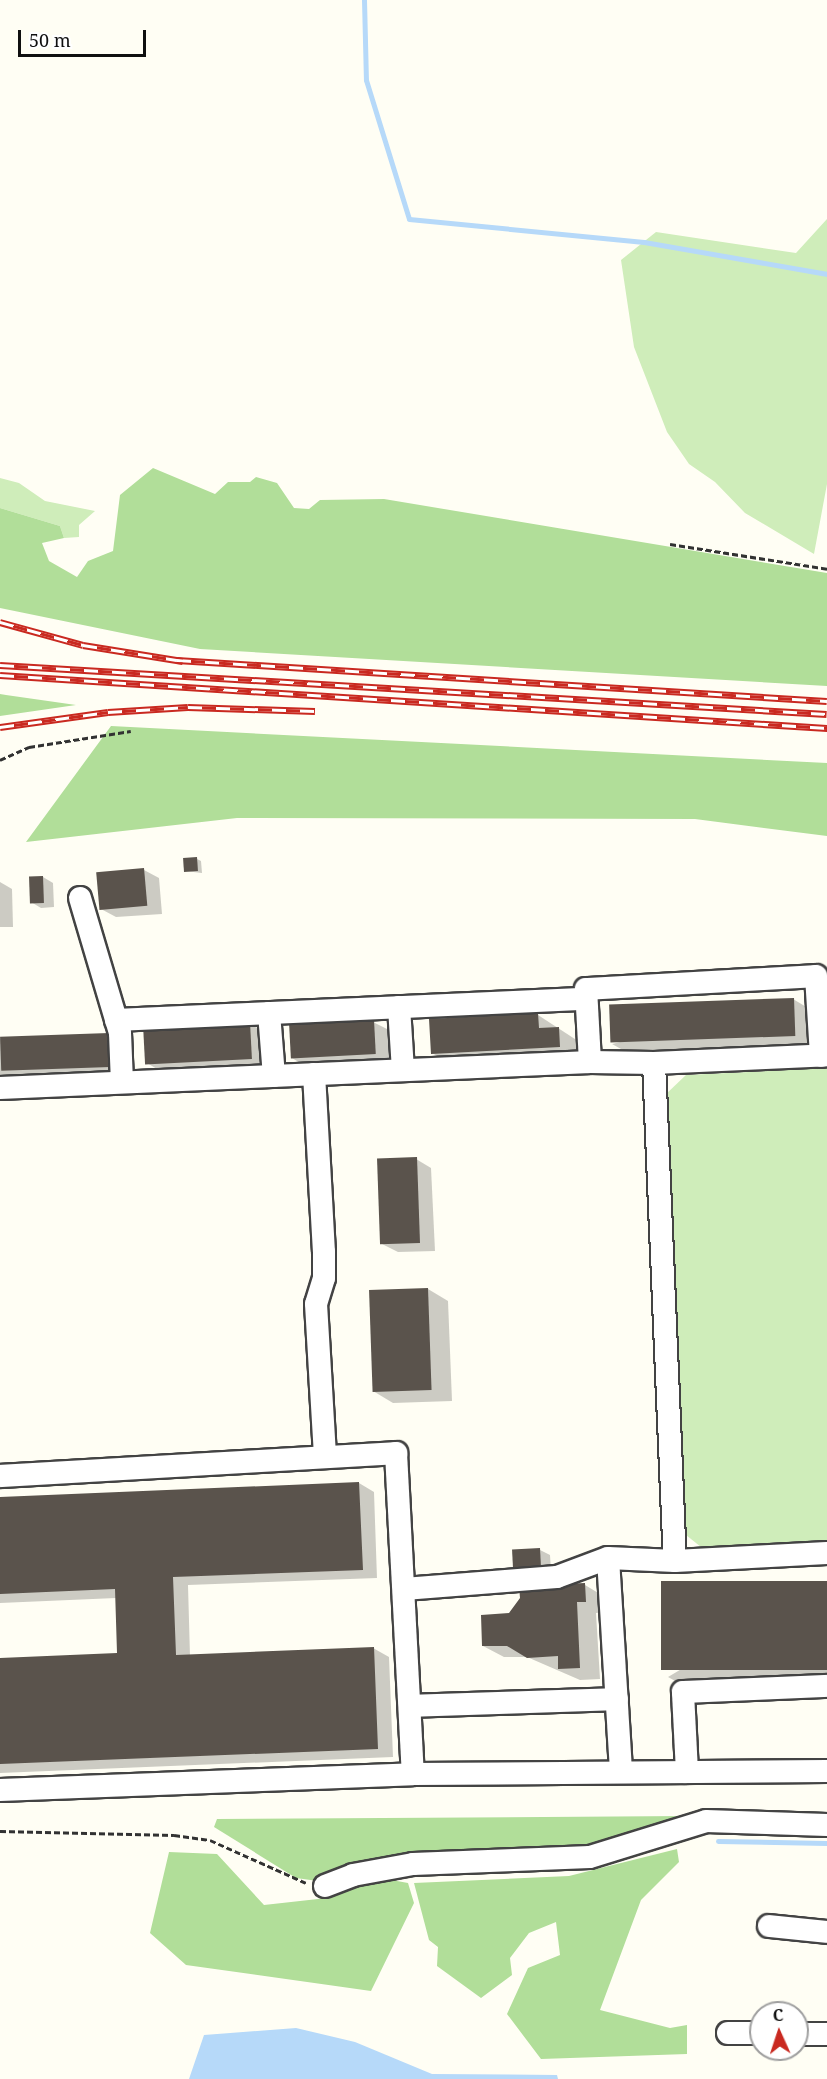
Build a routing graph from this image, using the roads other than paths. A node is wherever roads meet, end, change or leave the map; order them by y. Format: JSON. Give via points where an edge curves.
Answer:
{"nodes":[{"id":1,"x":80,"y":898,"type":"dead end"},
{"id":2,"x":586,"y":999,"type":"junction"},
{"id":3,"x":399,"y":1007,"type":"junction"},
{"id":4,"x":269,"y":1013,"type":"junction"},
{"id":5,"x":116,"y":1020,"type":"junction"},
{"id":6,"x":824,"y":1056,"type":"edge"},
{"id":7,"x":590,"y":1062,"type":"junction"},
{"id":8,"x":654,"y":1063,"type":"junction"},
{"id":9,"x":403,"y":1070,"type":"junction"},
{"id":10,"x":314,"y":1074,"type":"junction"},
{"id":11,"x":274,"y":1076,"type":"junction"},
{"id":12,"x":122,"y":1082,"type":"junction"},
{"id":13,"x":0,"y":1088,"type":"edge"},
{"id":14,"x":325,"y":1457,"type":"junction"},
{"id":15,"x":0,"y":1476,"type":"edge"},
{"id":16,"x":827,"y":1553,"type":"edge"},
{"id":17,"x":608,"y":1558,"type":"junction"},
{"id":18,"x":675,"y":1561,"type":"junction"},
{"id":19,"x":404,"y":1589,"type":"junction"},
{"id":20,"x":827,"y":1686,"type":"edge"},
{"id":21,"x":617,"y":1699,"type":"junction"},
{"id":22,"x":410,"y":1706,"type":"junction"},
{"id":23,"x":621,"y":1771,"type":"junction"},
{"id":24,"x":827,"y":1771,"type":"edge"},
{"id":25,"x":687,"y":1772,"type":"junction"},
{"id":26,"x":413,"y":1774,"type":"junction"},
{"id":27,"x":0,"y":1790,"type":"edge"},
{"id":28,"x":827,"y":1825,"type":"edge"},
{"id":29,"x":325,"y":1886,"type":"road end"},
{"id":30,"x":769,"y":1926,"type":"dead end"},
{"id":31,"x":827,"y":1932,"type":"edge"},
{"id":32,"x":728,"y":2033,"type":"dead end"},
{"id":33,"x":749,"y":2033,"type":"edge"},
{"id":34,"x":809,"y":2034,"type":"edge"},
{"id":35,"x":827,"y":2034,"type":"edge"}],
"edges":[{"from":1,"to":5,"type":"lane"},
{"from":2,"to":3,"type":"lane"},
{"from":2,"to":6,"type":"lane","via":[[586,989],[816,976]]},
{"from":2,"to":7,"type":"lane"},
{"from":3,"to":4,"type":"lane"},
{"from":3,"to":9,"type":"lane"},
{"from":4,"to":5,"type":"lane"},
{"from":4,"to":11,"type":"lane"},
{"from":5,"to":12,"type":"lane"},
{"from":6,"to":8,"type":"lane"},
{"from":7,"to":8,"type":"lane"},
{"from":7,"to":9,"type":"lane"},
{"from":8,"to":18,"type":"lane"},
{"from":9,"to":10,"type":"lane"},
{"from":10,"to":11,"type":"lane"},
{"from":10,"to":14,"type":"lane","via":[[324,1252],[324,1278],[316,1304]]},
{"from":11,"to":12,"type":"lane"},
{"from":12,"to":13,"type":"lane"},
{"from":14,"to":15,"type":"lane"},
{"from":14,"to":19,"type":"lane","via":[[396,1454]]},
{"from":16,"to":18,"type":"lane"},
{"from":17,"to":18,"type":"lane"},
{"from":17,"to":19,"type":"lane","via":[[557,1577]]},
{"from":17,"to":21,"type":"lane"},
{"from":19,"to":22,"type":"lane"},
{"from":20,"to":25,"type":"lane","via":[[683,1692]]},
{"from":21,"to":22,"type":"lane"},
{"from":21,"to":23,"type":"lane"},
{"from":22,"to":26,"type":"lane"},
{"from":23,"to":25,"type":"lane"},
{"from":23,"to":26,"type":"lane"},
{"from":24,"to":25,"type":"lane"},
{"from":26,"to":27,"type":"lane"},
{"from":28,"to":29,"type":"lane","via":[[706,1821],[590,1857],[413,1864],[353,1875]]},
{"from":30,"to":31,"type":"lane"},
{"from":32,"to":33,"type":"lane"},
{"from":34,"to":35,"type":"lane"}]}
